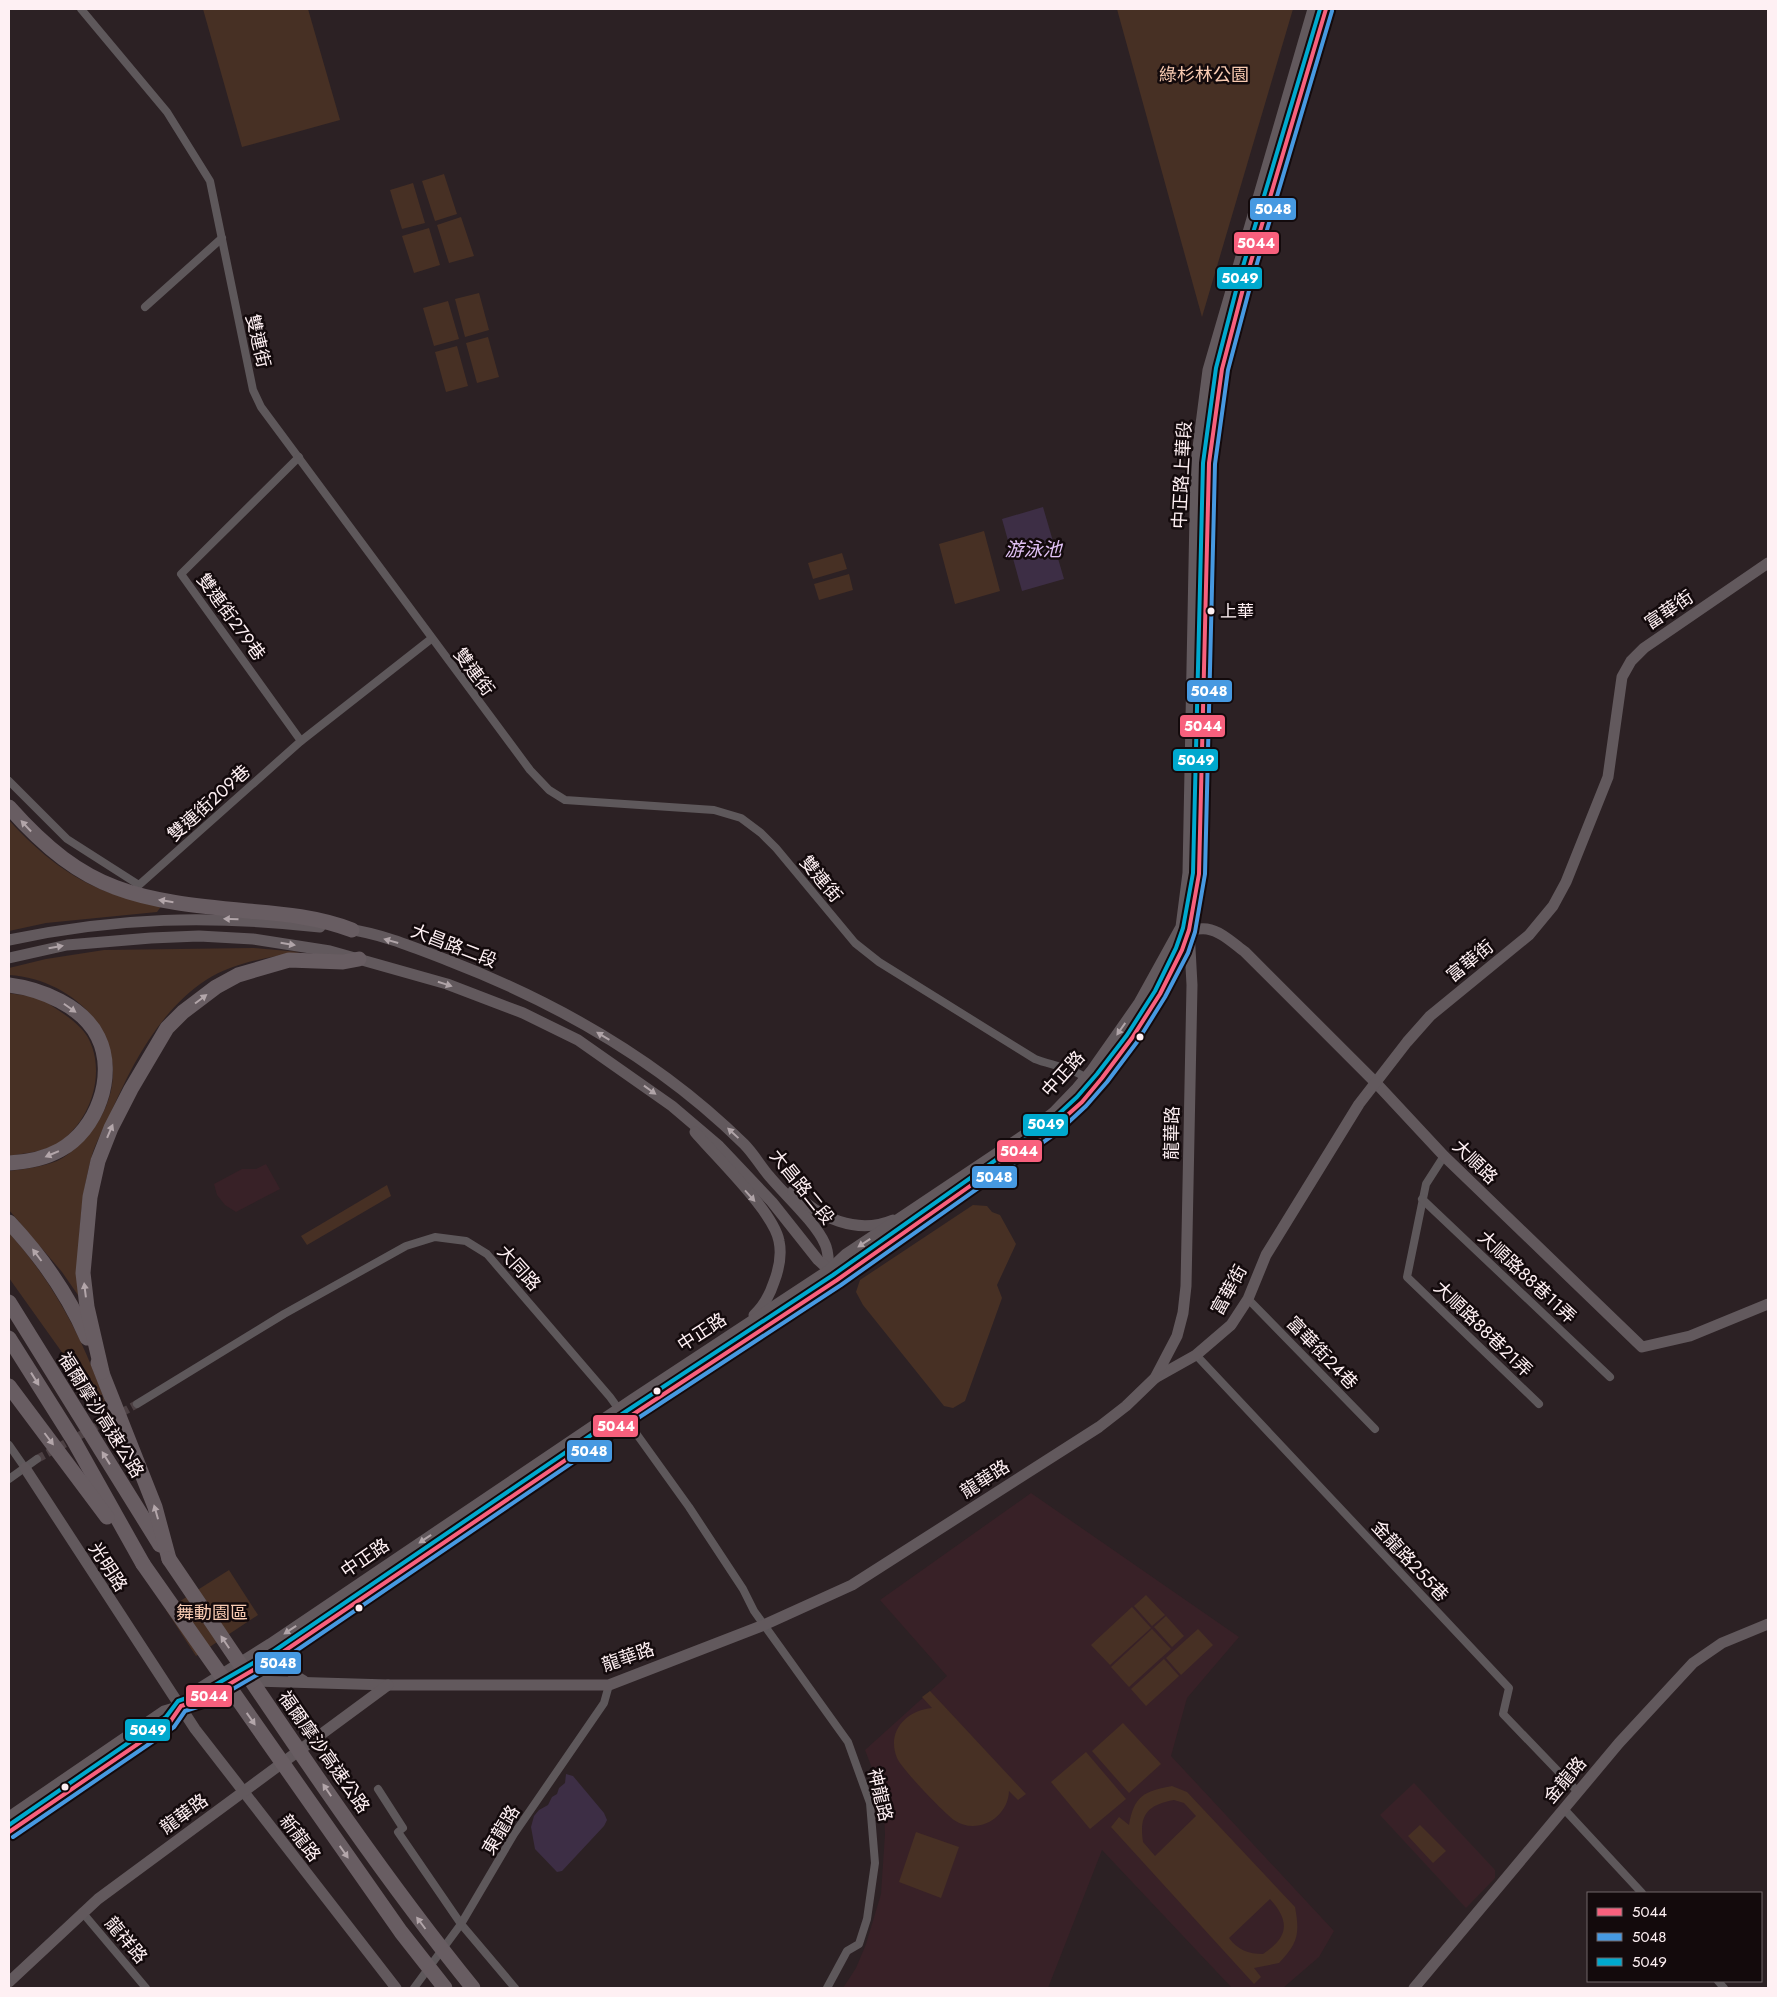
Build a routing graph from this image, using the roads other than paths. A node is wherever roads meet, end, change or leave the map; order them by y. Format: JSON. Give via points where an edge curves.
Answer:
{"nodes":[{"id":1,"x":82,"y":9,"type":"edge"},
{"id":2,"x":1313,"y":9,"type":"edge"},
{"id":3,"x":1326,"y":9,"type":"edge"},
{"id":4,"x":222,"y":238,"type":"junction"},
{"id":5,"x":145,"y":306,"type":"dead end"},
{"id":6,"x":299,"y":456,"type":"junction"},
{"id":7,"x":1768,"y":563,"type":"edge"},
{"id":8,"x":431,"y":639,"type":"junction"},
{"id":9,"x":301,"y":741,"type":"junction"},
{"id":10,"x":9,"y":781,"type":"edge"},
{"id":11,"x":9,"y":806,"type":"edge"},
{"id":12,"x":1185,"y":929,"type":"junction"},
{"id":13,"x":352,"y":930,"type":"junction"},
{"id":14,"x":9,"y":940,"type":"edge"},
{"id":15,"x":9,"y":958,"type":"edge"},
{"id":16,"x":359,"y":959,"type":"junction"},
{"id":17,"x":9,"y":985,"type":"edge"},
{"id":18,"x":1086,"y":1077,"type":"junction"},
{"id":19,"x":1376,"y":1083,"type":"junction"},
{"id":20,"x":1095,"y":1087,"type":"junction"},
{"id":21,"x":672,"y":1106,"type":"junction"},
{"id":22,"x":746,"y":1146,"type":"junction"},
{"id":23,"x":1444,"y":1156,"type":"junction"},
{"id":24,"x":9,"y":1163,"type":"edge"},
{"id":25,"x":1422,"y":1199,"type":"junction"},
{"id":26,"x":911,"y":1213,"type":"junction"},
{"id":27,"x":9,"y":1222,"type":"edge"},
{"id":28,"x":829,"y":1270,"type":"junction"},
{"id":29,"x":1248,"y":1299,"type":"junction"},
{"id":30,"x":9,"y":1302,"type":"edge"},
{"id":31,"x":1768,"y":1304,"type":"edge"},
{"id":32,"x":735,"y":1332,"type":"junction"},
{"id":33,"x":9,"y":1338,"type":"edge"},
{"id":34,"x":1196,"y":1355,"type":"junction"},
{"id":35,"x":102,"y":1372,"type":"junction"},
{"id":36,"x":1610,"y":1376,"type":"dead end"},
{"id":37,"x":1155,"y":1378,"type":"junction"},
{"id":38,"x":9,"y":1386,"type":"edge"},
{"id":39,"x":137,"y":1404,"type":"tunnel mouth"},
{"id":40,"x":1539,"y":1404,"type":"dead end"},
{"id":41,"x":619,"y":1409,"type":"junction"},
{"id":42,"x":626,"y":1419,"type":"junction"},
{"id":43,"x":1375,"y":1429,"type":"dead end"},
{"id":44,"x":9,"y":1445,"type":"edge"},
{"id":45,"x":37,"y":1459,"type":"tunnel mouth"},
{"id":46,"x":25,"y":1468,"type":"junction"},
{"id":47,"x":9,"y":1478,"type":"edge"},
{"id":48,"x":169,"y":1559,"type":"junction"},
{"id":49,"x":142,"y":1564,"type":"junction"},
{"id":50,"x":1768,"y":1624,"type":"edge"},
{"id":51,"x":764,"y":1625,"type":"junction"},
{"id":52,"x":270,"y":1644,"type":"junction"},
{"id":53,"x":277,"y":1656,"type":"junction"},
{"id":54,"x":236,"y":1666,"type":"junction"},
{"id":55,"x":244,"y":1676,"type":"junction"},
{"id":56,"x":306,"y":1682,"type":"junction"},
{"id":57,"x":388,"y":1685,"type":"junction"},
{"id":58,"x":609,"y":1685,"type":"junction"},
{"id":59,"x":182,"y":1706,"type":"junction"},
{"id":60,"x":80,"y":1767,"type":"junction"},
{"id":61,"x":87,"y":1779,"type":"junction"},
{"id":62,"x":378,"y":1790,"type":"dead end"},
{"id":63,"x":1578,"y":1792,"type":"junction"},
{"id":64,"x":243,"y":1793,"type":"junction"},
{"id":65,"x":1564,"y":1809,"type":"junction"},
{"id":66,"x":9,"y":1816,"type":"edge"},
{"id":67,"x":9,"y":1832,"type":"edge"},
{"id":68,"x":1641,"y":1892,"type":"edge"},
{"id":69,"x":82,"y":1912,"type":"junction"},
{"id":70,"x":461,"y":1924,"type":"junction"},
{"id":71,"x":9,"y":1982,"type":"edge"},
{"id":72,"x":146,"y":1988,"type":"edge"},
{"id":73,"x":396,"y":1988,"type":"edge"},
{"id":74,"x":414,"y":1988,"type":"edge"},
{"id":75,"x":445,"y":1988,"type":"edge"},
{"id":76,"x":474,"y":1988,"type":"edge"},
{"id":77,"x":515,"y":1988,"type":"edge"},
{"id":78,"x":827,"y":1988,"type":"edge"},
{"id":79,"x":1414,"y":1988,"type":"edge"}],
"edges":[{"from":1,"to":4,"type":"street","name":"雙連街","via":[[167,112],[210,181]]},
{"from":2,"to":12,"type":"main road","name":"中正路上華段","via":[[1208,370],[1196,463]]},
{"from":3,"to":12,"type":"main road","name":"中正路上華段","via":[[1244,285],[1217,399],[1209,463],[1199,874]]},
{"from":4,"to":5,"type":"street"},
{"from":4,"to":6,"type":"street","name":"雙連街","via":[[253,390],[261,407]]},
{"from":6,"to":8,"type":"street","name":"雙連街"},
{"from":6,"to":9,"type":"street","name":"雙連街279巷","via":[[181,574]]},
{"from":7,"to":19,"type":"main road","name":"富華街","via":[[1644,648],[1631,661],[1622,677],[1608,777],[1566,882],[1553,906],[1529,936],[1430,1016]]},
{"from":8,"to":9,"type":"street","name":"雙連街209巷"},
{"from":8,"to":18,"type":"street","name":"雙連街","via":[[530,770],[549,790],[565,800],[714,810],[741,818],[776,848],[855,943],[879,962],[1035,1059]]},
{"from":9,"to":10,"type":"street","name":"雙連街209巷","via":[[139,885],[67,839]]},
{"from":13,"to":11,"type":"highway","one_way":true,"via":[[294,915],[187,905],[123,892],[75,868],[40,840]]},
{"from":12,"to":18,"type":"main road","name":"中正路","one_way":true,"via":[[1139,1003]]},
{"from":12,"to":19,"type":"main road","name":"大順路","via":[[1208,929],[1245,952]]},
{"from":12,"to":20,"type":"main road","name":"中正路","via":[[1167,982]]},
{"from":12,"to":37,"type":"main road","name":"龍華路","via":[[1192,984],[1186,1286],[1177,1336]]},
{"from":13,"to":14,"type":"main road","name":"大昌路二段","one_way":true,"via":[[256,920],[190,918],[74,927]]},
{"from":22,"to":13,"type":"main road","name":"大昌路二段","one_way":true,"via":[[704,1107],[659,1073],[562,1012],[467,968]]},
{"from":15,"to":16,"type":"main road","name":"大昌路二段","one_way":true,"via":[[68,945],[199,936],[253,939]]},
{"from":16,"to":21,"type":"main road","name":"大昌路二段","one_way":true,"via":[[447,984],[523,1013],[578,1040]]},
{"from":35,"to":16,"type":"highway","one_way":true,"via":[[83,1273],[90,1197],[98,1161],[111,1128],[167,1028],[216,987],[238,975],[289,960],[344,962]]},
{"from":17,"to":24,"type":"highway","one_way":true,"via":[[39,991],[82,1017],[98,1037],[106,1066],[98,1107],[77,1138],[45,1157]]},
{"from":18,"to":20,"type":"street","name":"雙連街"},
{"from":18,"to":26,"type":"main road","name":"中正路","via":[[1052,1113],[1024,1135]]},
{"from":19,"to":23,"type":"main road","name":"大順路"},
{"from":19,"to":29,"type":"main road","name":"富華街","via":[[1359,1104],[1266,1255]]},
{"from":20,"to":42,"type":"main road","name":"中正路","via":[[1061,1122],[1034,1143],[837,1280]]},
{"from":21,"to":28,"type":"main road","name":"大昌路二段","via":[[719,1146]]},
{"from":21,"to":32,"type":"main road","one_way":true,"via":[[759,1206],[779,1240],[779,1268],[772,1289],[760,1310]]},
{"from":22,"to":26,"type":"main road","via":[[798,1197],[831,1219],[854,1226],[885,1223]]},
{"from":22,"to":28,"type":"main road","name":"大昌路二段","via":[[825,1244]]},
{"from":23,"to":25,"type":"street","via":[[1426,1184]]},
{"from":23,"to":31,"type":"main road","name":"大順路","via":[[1642,1347],[1690,1336]]},
{"from":25,"to":36,"type":"street","name":"大順路88巷11弄"},
{"from":25,"to":40,"type":"street","name":"大順路88巷21弄","via":[[1407,1277]]},
{"from":26,"to":28,"type":"main road","name":"中正路","one_way":true,"via":[[846,1254]]},
{"from":35,"to":27,"type":"highway","one_way":true,"via":[[77,1313],[26,1240]]},
{"from":28,"to":32,"type":"main road","name":"中正路"},
{"from":29,"to":34,"type":"main road","name":"富華街","via":[[1231,1325]]},
{"from":29,"to":43,"type":"street","name":"富華街24巷"},
{"from":48,"to":30,"type":"highway","name":"福爾摩沙高速公路","one_way":true},
{"from":32,"to":41,"type":"main road","name":"中正路"},
{"from":33,"to":49,"type":"highway","name":"福爾摩沙高速公路","one_way":true,"via":[[74,1441]]},
{"from":34,"to":37,"type":"main road","name":"富華街"},
{"from":34,"to":63,"type":"street","name":"金龍路255巷","via":[[1509,1688],[1503,1714]]},
{"from":48,"to":35,"type":"highway","one_way":true,"via":[[155,1507]]},
{"from":37,"to":51,"type":"main road","name":"龍華路","via":[[1099,1427],[900,1556],[844,1589]]},
{"from":38,"to":49,"type":"highway","one_way":true},
{"from":39,"to":41,"type":"street","name":"大同路","via":[[284,1314],[406,1246],[435,1237],[466,1241],[487,1254]]},
{"from":41,"to":42,"type":"street","name":"大同路"},
{"from":41,"to":52,"type":"main road","name":"中正路","one_way":true},
{"from":42,"to":51,"type":"street","name":"大同路","via":[[694,1515]]},
{"from":42,"to":53,"type":"main road","name":"中正路"},
{"from":44,"to":46,"type":"street","name":"光明路"},
{"from":45,"to":46,"type":"street"},
{"from":46,"to":47,"type":"street"},
{"from":46,"to":59,"type":"main road","name":"光明路","via":[[121,1619]]},
{"from":76,"to":48,"type":"highway","name":"福爾摩沙高速公路","one_way":true,"bridge":true,"via":[[423,1926],[344,1815]]},
{"from":49,"to":75,"type":"highway","name":"福爾摩沙高速公路","one_way":true,"bridge":true,"via":[[395,1924]]},
{"from":50,"to":63,"type":"main road","name":"金龍路","via":[[1722,1643],[1693,1663]]},
{"from":51,"to":58,"type":"main road","name":"龍華路"},
{"from":51,"to":78,"type":"street","name":"神龍路","via":[[848,1742],[870,1803],[875,1863],[867,1919],[859,1944],[847,1951]]},
{"from":52,"to":53,"type":"main road"},
{"from":52,"to":54,"type":"main road","name":"中正路"},
{"from":53,"to":55,"type":"main road","name":"中正路"},
{"from":53,"to":56,"type":"main road","via":[[294,1675]]},
{"from":54,"to":55,"type":"main road"},
{"from":54,"to":59,"type":"main road","name":"中正路","via":[[197,1690]]},
{"from":55,"to":56,"type":"main road","name":"龍華路","via":[[253,1681]]},
{"from":55,"to":59,"type":"main road","name":"中正路","via":[[204,1699]]},
{"from":56,"to":57,"type":"main road","name":"龍華路"},
{"from":57,"to":58,"type":"main road","name":"龍華路"},
{"from":57,"to":64,"type":"main road","name":"龍華路"},
{"from":58,"to":70,"type":"street","name":"東龍路","via":[[604,1703],[514,1834]]},
{"from":59,"to":60,"type":"main road","name":"中正路","via":[[164,1711]]},
{"from":59,"to":61,"type":"main road","name":"中正路","via":[[170,1722]]},
{"from":59,"to":64,"type":"main road","name":"新龍路","via":[[195,1729]]},
{"from":60,"to":61,"type":"main road"},
{"from":60,"to":66,"type":"main road","name":"中正路"},
{"from":61,"to":67,"type":"main road","name":"中正路"},
{"from":62,"to":70,"type":"street","via":[[403,1828],[398,1832]]},
{"from":63,"to":65,"type":"main road","name":"金龍路"},
{"from":64,"to":69,"type":"main road","name":"龍華路"},
{"from":64,"to":73,"type":"main road","name":"新龍路"},
{"from":65,"to":68,"type":"street"},
{"from":65,"to":79,"type":"main road","name":"金龍路"},
{"from":69,"to":71,"type":"main road","name":"龍華路"},
{"from":69,"to":72,"type":"street","name":"龍祥路"},
{"from":70,"to":74,"type":"street","name":"東龍路"},
{"from":70,"to":77,"type":"street"}]}
